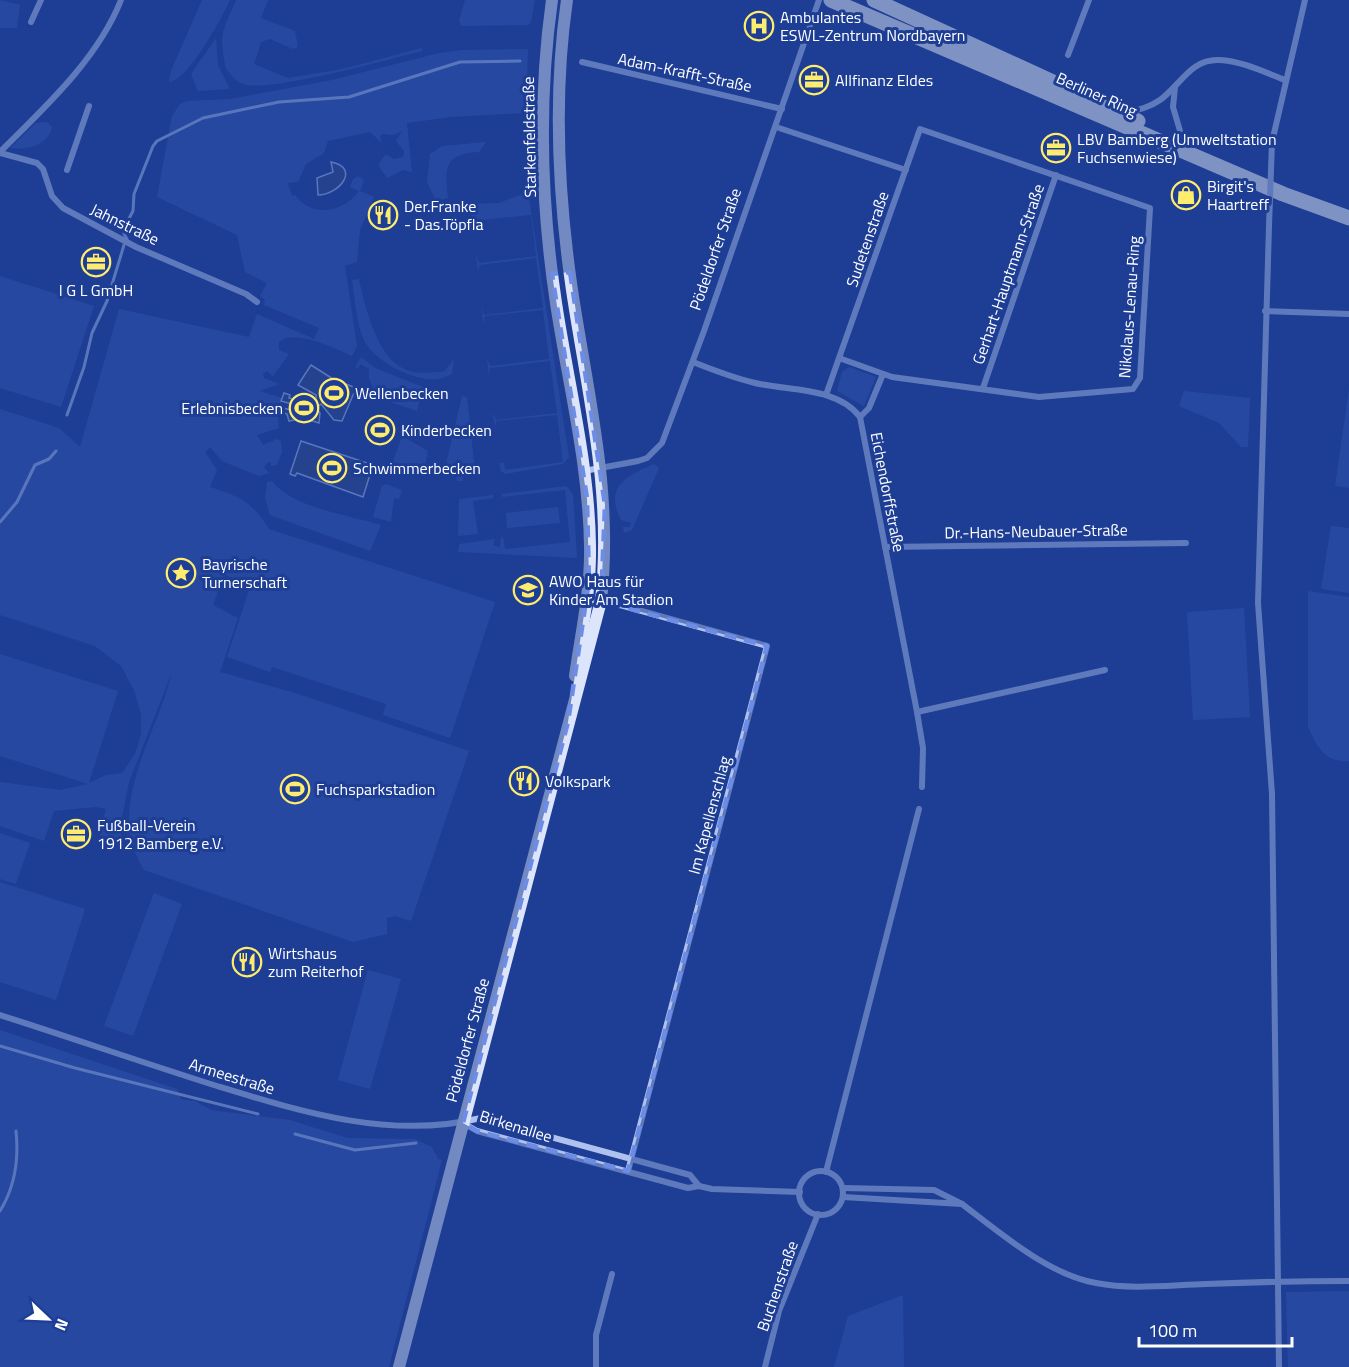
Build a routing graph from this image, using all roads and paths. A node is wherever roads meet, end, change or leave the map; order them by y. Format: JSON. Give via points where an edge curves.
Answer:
{"nodes":[{"id":1,"x":41,"y":0,"type":"edge"},
{"id":2,"x":121,"y":0,"type":"edge"},
{"id":3,"x":552,"y":0,"type":"edge"},
{"id":4,"x":567,"y":0,"type":"edge"},
{"id":5,"x":819,"y":0,"type":"edge"},
{"id":6,"x":831,"y":0,"type":"edge"},
{"id":7,"x":874,"y":0,"type":"edge"},
{"id":8,"x":1089,"y":0,"type":"edge"},
{"id":9,"x":1305,"y":0,"type":"edge"},
{"id":10,"x":31,"y":22,"type":"dead end"},
{"id":11,"x":1068,"y":55,"type":"dead end"},
{"id":12,"x":582,"y":62,"type":"dead end"},
{"id":13,"x":1285,"y":80,"type":"junction"},
{"id":14,"x":1175,"y":87,"type":"junction"},
{"id":15,"x":89,"y":106,"type":"dead end"},
{"id":16,"x":782,"y":109,"type":"junction"},
{"id":17,"x":1122,"y":114,"type":"junction"},
{"id":18,"x":776,"y":127,"type":"junction"},
{"id":19,"x":920,"y":129,"type":"joint"},
{"id":20,"x":1183,"y":141,"type":"junction"},
{"id":21,"x":0,"y":152,"type":"edge"},
{"id":22,"x":67,"y":170,"type":"dead end"},
{"id":23,"x":906,"y":170,"type":"junction"},
{"id":24,"x":1056,"y":175,"type":"junction"},
{"id":25,"x":1349,"y":207,"type":"edge"},
{"id":26,"x":1349,"y":218,"type":"edge"},
{"id":27,"x":570,"y":272,"type":"junction"},
{"id":28,"x":552,"y":274,"type":"junction"},
{"id":29,"x":257,"y":302,"type":"dead end"},
{"id":30,"x":1265,"y":312,"type":"junction"},
{"id":31,"x":1349,"y":314,"type":"edge"},
{"id":32,"x":839,"y":358,"type":"junction"},
{"id":33,"x":693,"y":362,"type":"junction"},
{"id":34,"x":883,"y":374,"type":"junction"},
{"id":35,"x":983,"y":388,"type":"junction"},
{"id":36,"x":826,"y":395,"type":"junction"},
{"id":37,"x":860,"y":417,"type":"junction"},
{"id":38,"x":601,"y":468,"type":"junction"},
{"id":39,"x":583,"y":471,"type":"junction"},
{"id":40,"x":1186,"y":543,"type":"dead end"},
{"id":41,"x":885,"y":548,"type":"junction"},
{"id":42,"x":587,"y":599,"type":"junction"},
{"id":43,"x":601,"y":601,"type":"junction"},
{"id":44,"x":1105,"y":670,"type":"dead end"},
{"id":45,"x":917,"y":712,"type":"junction"},
{"id":46,"x":568,"y":722,"type":"junction"},
{"id":47,"x":922,"y":787,"type":"dead end"},
{"id":48,"x":919,"y":809,"type":"dead end"},
{"id":49,"x":0,"y":1015,"type":"edge"},
{"id":50,"x":463,"y":1123,"type":"junction"},
{"id":51,"x":631,"y":1158,"type":"junction"},
{"id":52,"x":628,"y":1172,"type":"junction"},
{"id":53,"x":826,"y":1172,"type":"junction"},
{"id":54,"x":699,"y":1186,"type":"junction"},
{"id":55,"x":843,"y":1188,"type":"junction"},
{"id":56,"x":800,"y":1192,"type":"junction"},
{"id":57,"x":843,"y":1197,"type":"junction"},
{"id":58,"x":962,"y":1204,"type":"junction"},
{"id":59,"x":818,"y":1214,"type":"junction"},
{"id":60,"x":612,"y":1274,"type":"dead end"},
{"id":61,"x":1277,"y":1281,"type":"junction"},
{"id":62,"x":1349,"y":1281,"type":"edge"},
{"id":63,"x":399,"y":1367,"type":"edge"},
{"id":64,"x":596,"y":1367,"type":"edge"},
{"id":65,"x":765,"y":1367,"type":"edge"},
{"id":66,"x":1279,"y":1367,"type":"edge"}],
"edges":[{"from":1,"to":10,"type":"street"},
{"from":2,"to":21,"type":"street","via":[[71,79]]},
{"from":3,"to":28,"type":"main road","name":"Starkenfeldstraße","via":[[542,126]]},
{"from":4,"to":27,"type":"main road","name":"Starkenfeldstraße","via":[[560,56],[559,140]]},
{"from":5,"to":16,"type":"street","name":"Pödeldorfer Straße"},
{"from":6,"to":26,"type":"main road","name":"Berliner Ring"},
{"from":7,"to":17,"type":"main road","name":"Berliner Ring"},
{"from":8,"to":11,"type":"street"},
{"from":9,"to":13,"type":"street"},
{"from":12,"to":16,"type":"street","name":"Adam-Krafft-Straße"},
{"from":13,"to":14,"type":"street","via":[[1235,62],[1217,60],[1201,62],[1184,74]]},
{"from":13,"to":30,"type":"street","bridge":true,"via":[[1272,142]]},
{"from":14,"to":17,"type":"street","via":[[1159,100]]},
{"from":14,"to":20,"type":"street","via":[[1173,107]]},
{"from":15,"to":22,"type":"street"},
{"from":16,"to":18,"type":"street","name":"Pödeldorfer Straße"},
{"from":17,"to":20,"type":"main road","name":"Berliner Ring"},
{"from":18,"to":23,"type":"street"},
{"from":18,"to":33,"type":"street","name":"Pödeldorfer Straße"},
{"from":19,"to":23,"type":"street","name":"Sudetenstraße"},
{"from":19,"to":24,"type":"street","name":"Gerhart-Hauptmann-Straße"},
{"from":20,"to":25,"type":"main road","name":"Berliner Ring"},
{"from":21,"to":29,"type":"street","name":"Jahnstraße","via":[[37,163],[52,196],[63,208],[132,245]]},
{"from":23,"to":32,"type":"street","name":"Sudetenstraße"},
{"from":24,"to":35,"type":"street","name":"Gerhart-Hauptmann-Straße"},
{"from":24,"to":35,"type":"street","name":"Nikolaus-Lenau-Ring","via":[[1150,208],[1138,385],[1128,391],[1054,398]]},
{"from":27,"to":28,"type":"main road"},
{"from":27,"to":38,"type":"main road","name":"Starkenfeldstraße"},
{"from":28,"to":39,"type":"main road","name":"Starkenfeldstraße"},
{"from":30,"to":31,"type":"street"},
{"from":30,"to":61,"type":"street","via":[[1258,603],[1272,794]]},
{"from":32,"to":34,"type":"street","name":"Gerhart-Hauptmann-Straße"},
{"from":32,"to":36,"type":"street","name":"Sudetenstraße"},
{"from":33,"to":36,"type":"street","name":"Eichendorffstraße","via":[[756,383]]},
{"from":33,"to":38,"type":"street","name":"Pödeldorfer Straße","via":[[668,429],[655,452],[638,461]]},
{"from":34,"to":35,"type":"street","name":"Gerhart-Hauptmann-Straße"},
{"from":34,"to":37,"type":"street","via":[[869,408]]},
{"from":36,"to":37,"type":"street","name":"Eichendorffstraße","via":[[848,405]]},
{"from":37,"to":41,"type":"street","name":"Eichendorffstraße"},
{"from":38,"to":39,"type":"street","name":"Pödeldorfer Straße"},
{"from":38,"to":43,"type":"main road","name":"Pödeldorfer Straße","via":[[605,543]]},
{"from":39,"to":42,"type":"main road","name":"Pödeldorfer Straße","via":[[590,545]]},
{"from":40,"to":41,"type":"street","name":"Dr.-Hans-Neubauer-Straße"},
{"from":41,"to":45,"type":"street","name":"Eichendorffstraße"},
{"from":42,"to":43,"type":"street","name":"Im Kapellenschlag"},
{"from":42,"to":46,"type":"main road","name":"Pödeldorfer Straße"},
{"from":43,"to":46,"type":"main road","name":"Pödeldorfer Straße"},
{"from":43,"to":51,"type":"street","name":"Im Kapellenschlag","via":[[767,646]]},
{"from":44,"to":45,"type":"street"},
{"from":45,"to":47,"type":"street","name":"Eichendorffstraße","via":[[923,748]]},
{"from":46,"to":50,"type":"main road","name":"Pödeldorfer Straße"},
{"from":48,"to":53,"type":"street"},
{"from":49,"to":50,"type":"street","name":"Armeestraße","via":[[325,1117],[392,1125]]},
{"from":50,"to":51,"type":"street","name":"Birkenallee","via":[[481,1118]]},
{"from":50,"to":52,"type":"street","name":"Birkenallee","via":[[477,1131]]},
{"from":50,"to":63,"type":"main road","name":"Pödeldorfer Straße"},
{"from":51,"to":52,"type":"street","name":"Im Kapellenschlag"},
{"from":51,"to":54,"type":"street","name":"Birkenallee","via":[[690,1175]]},
{"from":52,"to":54,"type":"street","name":"Birkenallee","via":[[688,1188]]},
{"from":53,"to":55,"type":"street","via":[[837,1178]]},
{"from":53,"to":56,"type":"street","via":[[811,1174]]},
{"from":54,"to":56,"type":"street","name":"Birkenallee"},
{"from":55,"to":57,"type":"street"},
{"from":55,"to":58,"type":"street","via":[[934,1190]]},
{"from":56,"to":59,"type":"street","via":[[804,1206]]},
{"from":57,"to":58,"type":"street"},
{"from":57,"to":59,"type":"street","via":[[834,1211]]},
{"from":58,"to":61,"type":"street","via":[[1023,1249],[1058,1269],[1095,1283],[1139,1287]]},
{"from":59,"to":65,"type":"street","name":"Buchenstraße","via":[[779,1311]]},
{"from":60,"to":64,"type":"street","via":[[596,1335]]},
{"from":61,"to":62,"type":"street"},
{"from":61,"to":66,"type":"street"}]}
